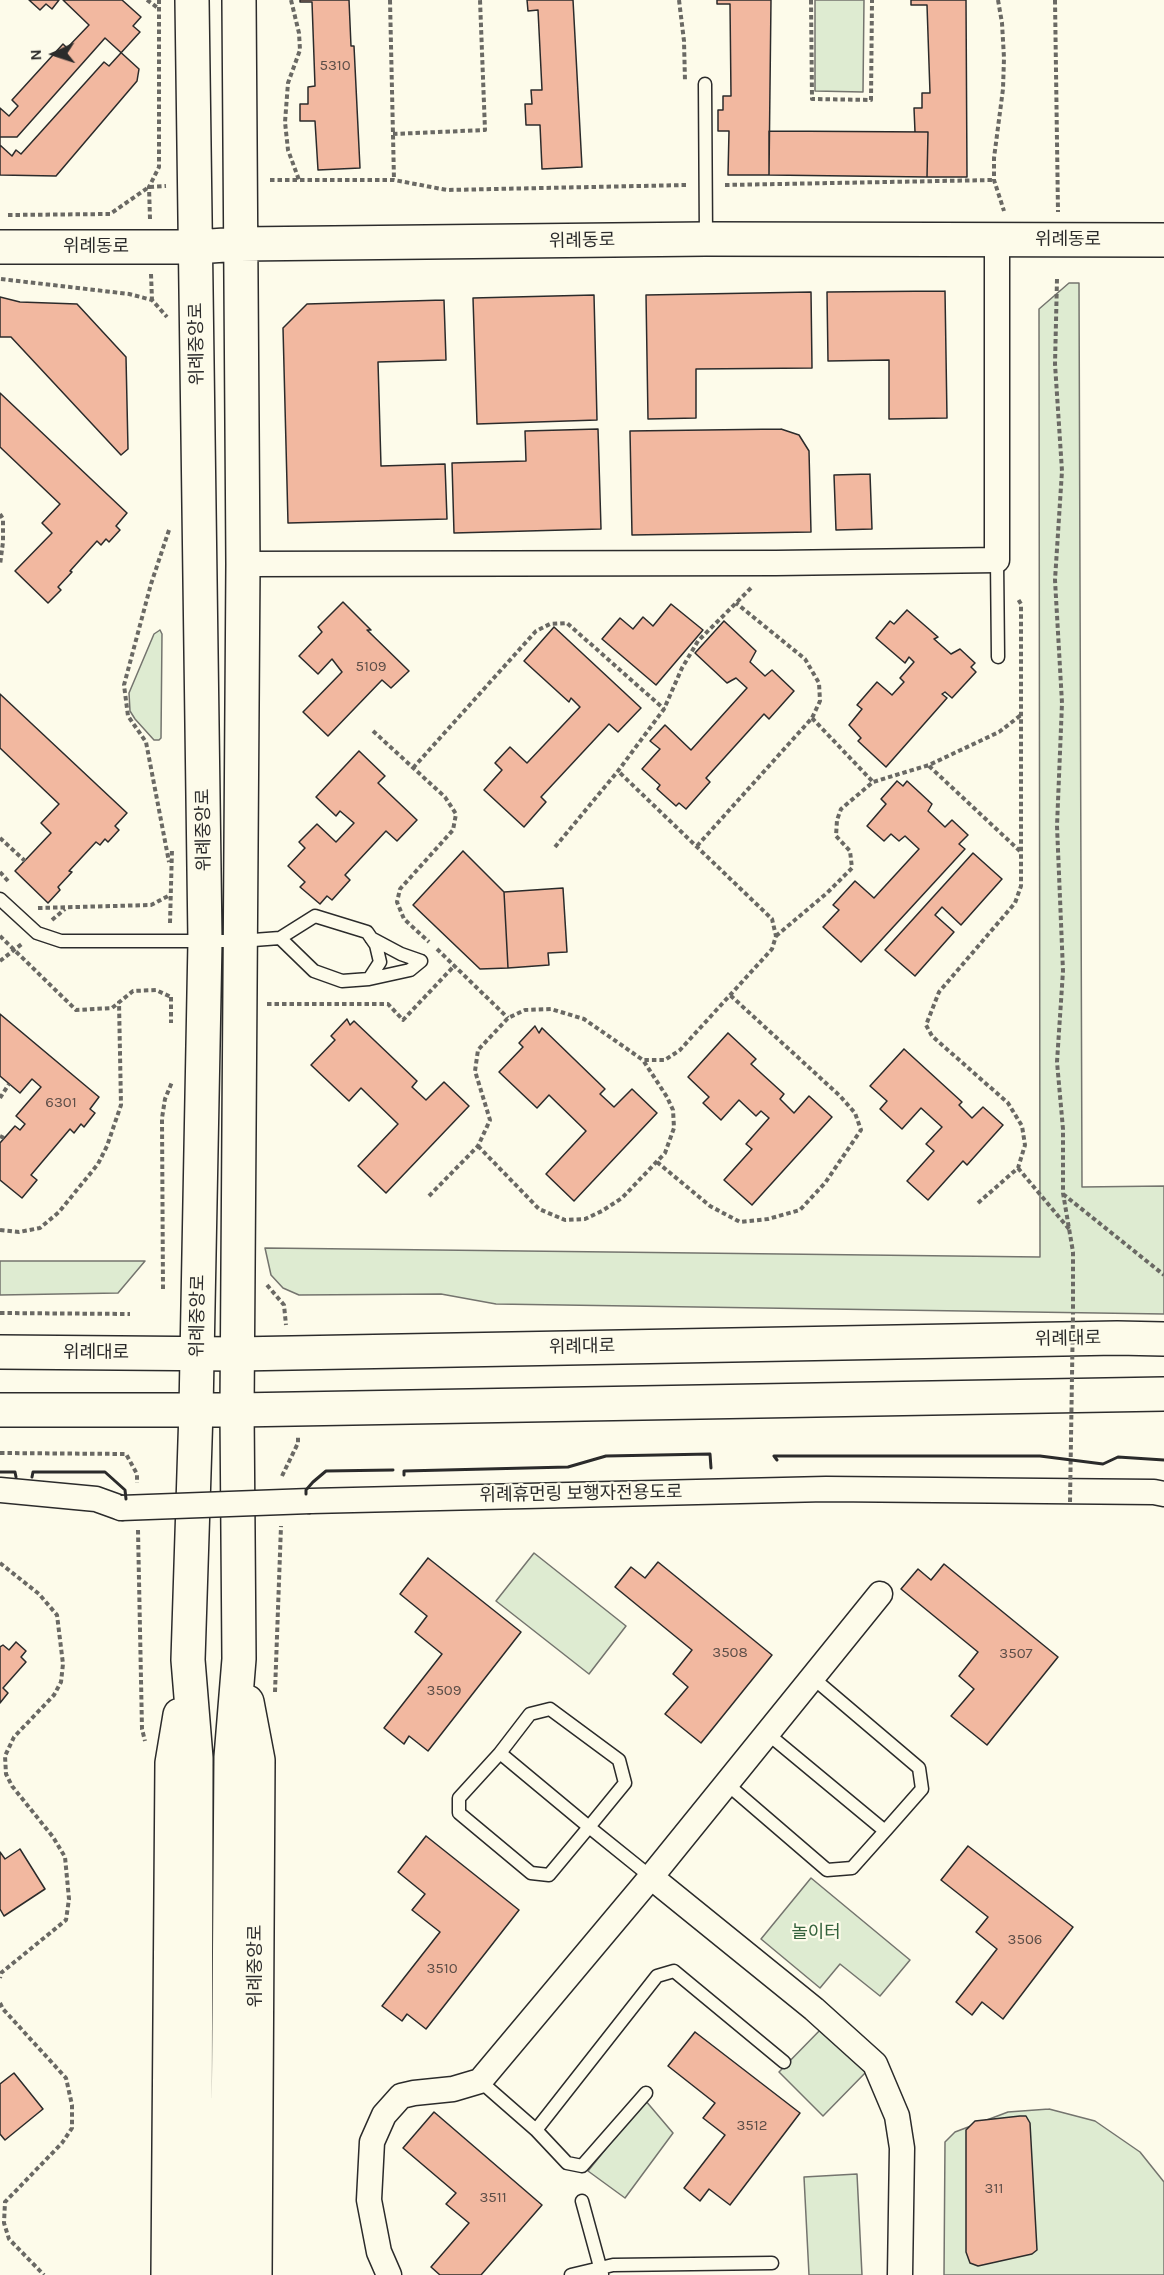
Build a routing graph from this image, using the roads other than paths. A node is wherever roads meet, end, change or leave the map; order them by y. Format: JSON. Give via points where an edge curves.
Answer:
{"nodes":[{"id":1,"x":192,"y":0,"type":"edge"},
{"id":2,"x":239,"y":0,"type":"edge"},
{"id":3,"x":705,"y":84,"type":"dead end"},
{"id":4,"x":1002,"y":229,"type":"junction"},
{"id":5,"x":706,"y":240,"type":"junction"},
{"id":6,"x":1164,"y":240,"type":"edge"},
{"id":7,"x":240,"y":244,"type":"junction"},
{"id":8,"x":0,"y":247,"type":"edge"},
{"id":9,"x":196,"y":247,"type":"junction"},
{"id":10,"x":997,"y":560,"type":"junction"},
{"id":11,"x":243,"y":564,"type":"junction"},
{"id":12,"x":998,"y":657,"type":"dead end"},
{"id":13,"x":0,"y":899,"type":"edge"},
{"id":14,"x":280,"y":938,"type":"junction"},
{"id":15,"x":371,"y":938,"type":"junction"},
{"id":16,"x":205,"y":941,"type":"junction"},
{"id":17,"x":240,"y":941,"type":"junction"},
{"id":18,"x":369,"y":979,"type":"junction"},
{"id":19,"x":1164,"y":1340,"type":"edge"},
{"id":20,"x":0,"y":1352,"type":"edge"},
{"id":21,"x":197,"y":1353,"type":"junction"},
{"id":22,"x":237,"y":1354,"type":"junction"},
{"id":23,"x":1164,"y":1394,"type":"edge"},
{"id":24,"x":0,"y":1410,"type":"edge"},
{"id":25,"x":196,"y":1410,"type":"junction"},
{"id":26,"x":237,"y":1410,"type":"junction"},
{"id":27,"x":0,"y":1490,"type":"edge"},
{"id":28,"x":1164,"y":1494,"type":"edge"},
{"id":29,"x":880,"y":1594,"type":"dead end"},
{"id":30,"x":239,"y":1659,"type":"junction"},
{"id":31,"x":188,"y":1660,"type":"junction"},
{"id":32,"x":813,"y":1678,"type":"junction"},
{"id":33,"x":768,"y":1734,"type":"junction"},
{"id":34,"x":500,"y":1753,"type":"junction"},
{"id":35,"x":727,"y":1784,"type":"junction"},
{"id":36,"x":589,"y":1827,"type":"junction"},
{"id":37,"x":885,"y":1831,"type":"junction"},
{"id":38,"x":651,"y":1877,"type":"junction"},
{"id":39,"x":784,"y":2062,"type":"dead end"},
{"id":40,"x":480,"y":2081,"type":"junction"},
{"id":41,"x":646,"y":2094,"type":"dead end"},
{"id":42,"x":536,"y":2130,"type":"junction"},
{"id":43,"x":582,"y":2201,"type":"dead end"},
{"id":44,"x":772,"y":2263,"type":"dead end"},
{"id":45,"x":601,"y":2271,"type":"edge"},
{"id":46,"x":168,"y":2275,"type":"edge"},
{"id":47,"x":195,"y":2275,"type":"edge"},
{"id":48,"x":227,"y":2275,"type":"edge"},
{"id":49,"x":255,"y":2275,"type":"edge"},
{"id":50,"x":389,"y":2275,"type":"edge"},
{"id":51,"x":571,"y":2275,"type":"edge"},
{"id":52,"x":900,"y":2275,"type":"edge"}],
"edges":[{"from":1,"to":9,"type":"main road","name":"위례중앙로"},
{"from":2,"to":7,"type":"main road","name":"위례중앙로"},
{"from":3,"to":5,"type":"lane"},
{"from":4,"to":5,"type":"main road","name":"위례동로"},
{"from":4,"to":6,"type":"main road","name":"위례동로"},
{"from":4,"to":10,"type":"street"},
{"from":5,"to":7,"type":"main road","name":"위례동로"},
{"from":7,"to":9,"type":"main road","name":"위례동로"},
{"from":7,"to":11,"type":"main road","name":"위례중앙로"},
{"from":8,"to":9,"type":"main road","name":"위례동로"},
{"from":9,"to":16,"type":"main road","name":"위례중앙로"},
{"from":10,"to":11,"type":"street"},
{"from":10,"to":12,"type":"lane"},
{"from":11,"to":17,"type":"main road","name":"위례중앙로"},
{"from":13,"to":16,"type":"lane","via":[[37,933],[61,941]]},
{"from":14,"to":15,"type":"lane","via":[[315,916],[367,932]]},
{"from":14,"to":17,"type":"lane"},
{"from":14,"to":18,"type":"lane","via":[[314,971],[342,981]]},
{"from":15,"to":18,"type":"lane","via":[[380,963]]},
{"from":15,"to":18,"type":"lane","via":[[421,961],[410,970]]},
{"from":16,"to":17,"type":"lane"},
{"from":16,"to":21,"type":"main road","name":"위례중앙로"},
{"from":17,"to":22,"type":"main road","name":"위례중앙로"},
{"from":19,"to":22,"type":"main road","name":"위례대로"},
{"from":20,"to":21,"type":"main road","name":"위례대로"},
{"from":21,"to":22,"type":"main road","name":"위례대로"},
{"from":21,"to":25,"type":"main road","name":"위례중앙로"},
{"from":22,"to":26,"type":"main road","name":"위례중앙로"},
{"from":23,"to":26,"type":"main road"},
{"from":24,"to":25,"type":"main road"},
{"from":25,"to":26,"type":"main road"},
{"from":25,"to":31,"type":"main road","name":"위례중앙로"},
{"from":26,"to":30,"type":"main road","name":"위례중앙로"},
{"from":27,"to":28,"type":"street","name":"위례휴먼링 보행자전용도로","bridge":true,"via":[[96,1499],[121,1508],[826,1489],[1070,1497]]},
{"from":29,"to":32,"type":"street"},
{"from":30,"to":48,"type":"main road","name":"위례중앙로","via":[[231,1756]]},
{"from":30,"to":49,"type":"main road","name":"위례중앙로","via":[[258,1760]]},
{"from":31,"to":46,"type":"main road","name":"위례중앙로","via":[[172,1763]]},
{"from":31,"to":47,"type":"main road","name":"위례중앙로","via":[[196,1758]]},
{"from":32,"to":33,"type":"street"},
{"from":32,"to":37,"type":"lane","via":[[919,1768],[922,1789]]},
{"from":33,"to":35,"type":"street"},
{"from":33,"to":37,"type":"lane"},
{"from":34,"to":36,"type":"lane"},
{"from":34,"to":36,"type":"lane","via":[[530,1714],[550,1709],[619,1760],[625,1783]]},
{"from":34,"to":36,"type":"lane","via":[[459,1798],[459,1813],[531,1873],[549,1875]]},
{"from":35,"to":37,"type":"lane","via":[[827,1870],[852,1868]]},
{"from":35,"to":38,"type":"street"},
{"from":36,"to":38,"type":"lane"},
{"from":38,"to":40,"type":"street"},
{"from":38,"to":52,"type":"street","via":[[814,2009],[875,2064],[897,2116],[902,2148]]},
{"from":39,"to":42,"type":"lane","via":[[674,1971],[657,1976]]},
{"from":40,"to":42,"type":"lane"},
{"from":40,"to":50,"type":"street","via":[[401,2096],[378,2127],[372,2142],[369,2200],[379,2252]]},
{"from":41,"to":42,"type":"lane","via":[[582,2166],[567,2163]]},
{"from":43,"to":45,"type":"lane"},
{"from":44,"to":45,"type":"lane","via":[[613,2265]]},
{"from":45,"to":51,"type":"lane"}]}
